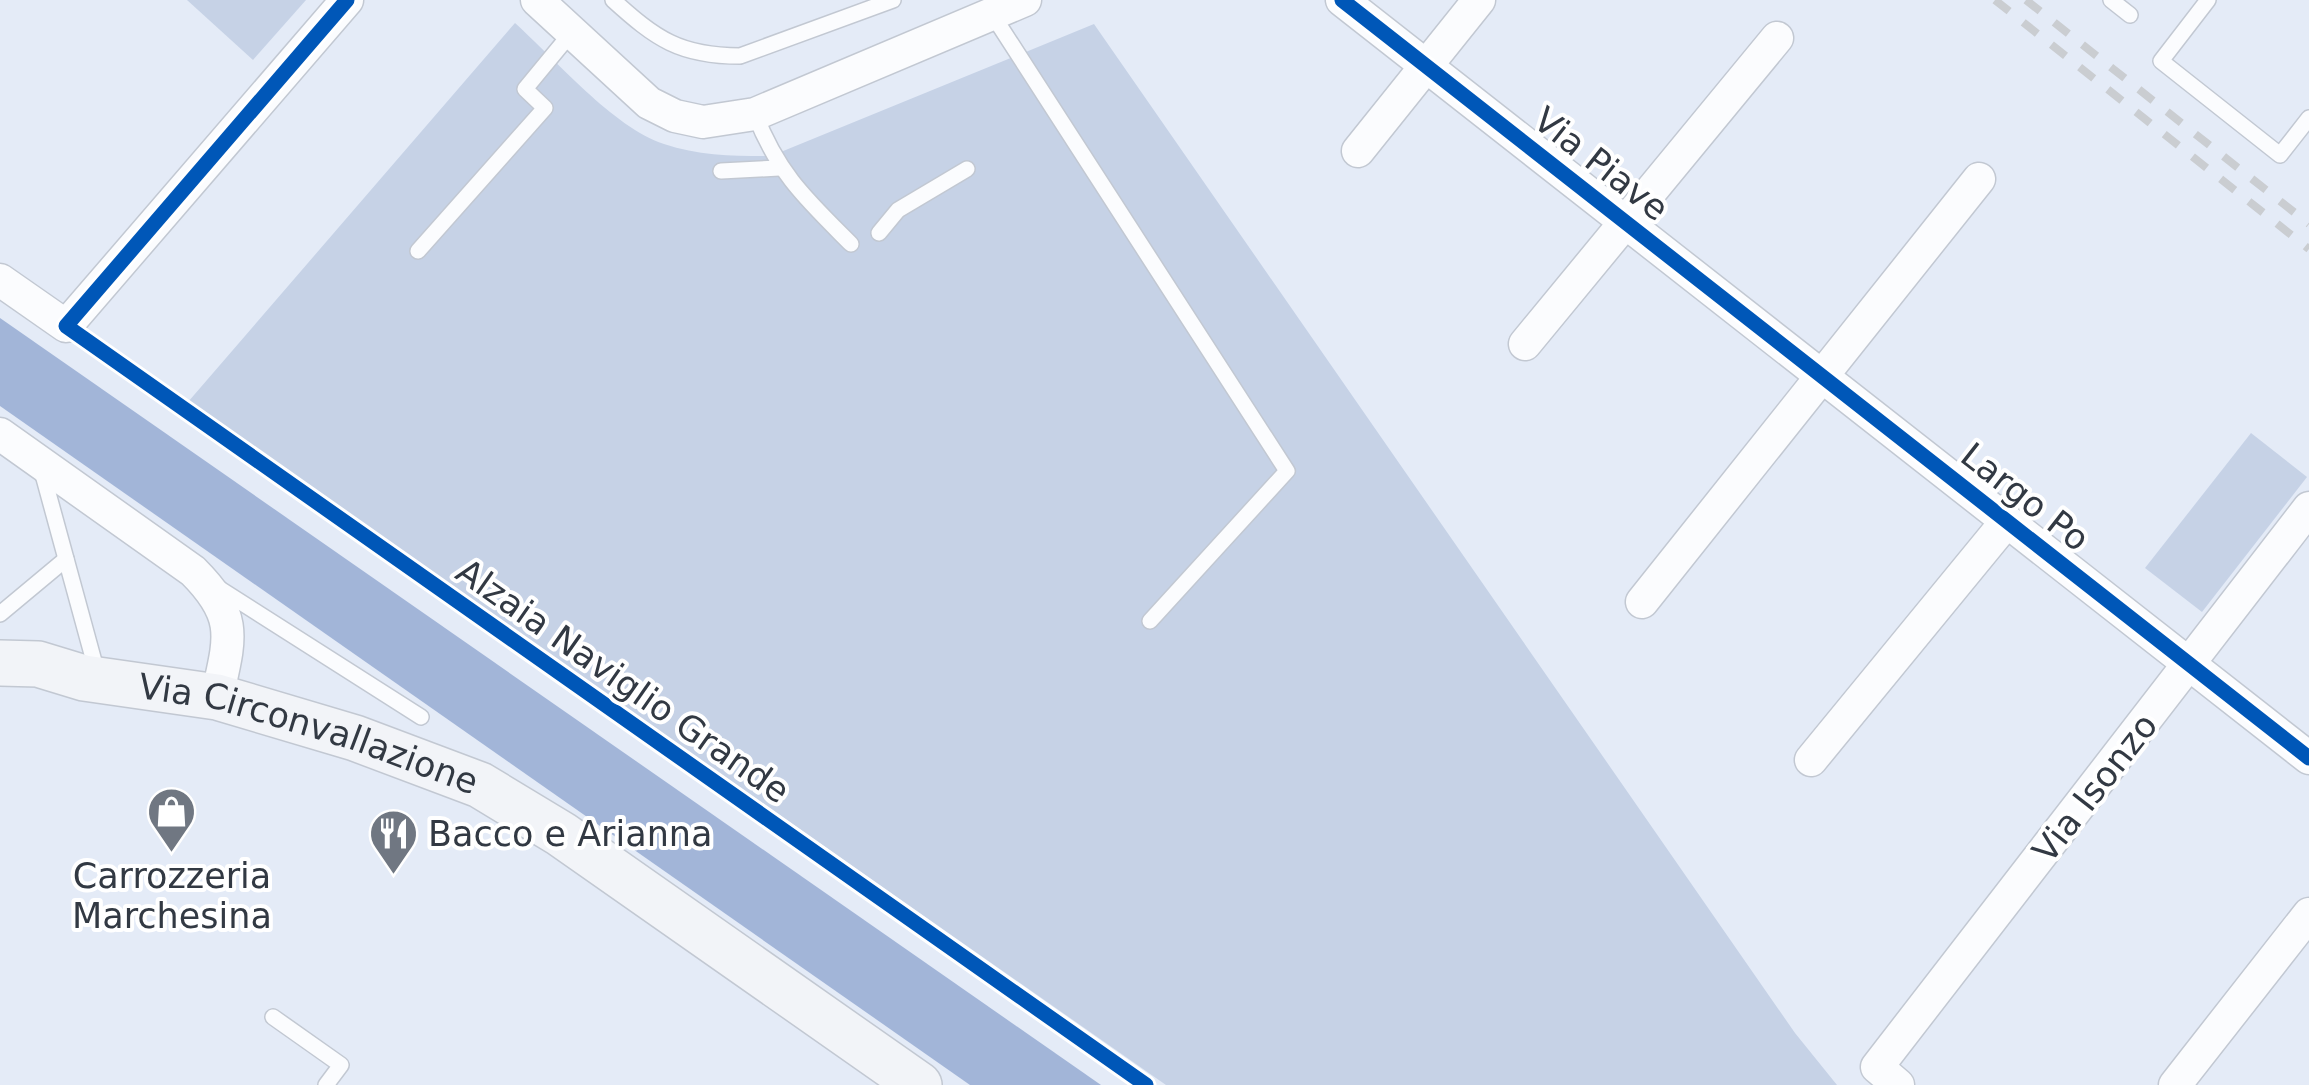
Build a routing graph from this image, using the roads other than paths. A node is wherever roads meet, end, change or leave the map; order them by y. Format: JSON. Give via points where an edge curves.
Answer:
{"nodes":[{"id":1,"x":347,"y":0,"type":"edge"},
{"id":2,"x":613,"y":0,"type":"edge"},
{"id":3,"x":893,"y":0,"type":"edge"},
{"id":4,"x":1025,"y":0,"type":"edge"},
{"id":5,"x":1342,"y":0,"type":"edge"},
{"id":6,"x":1479,"y":0,"type":"edge"},
{"id":7,"x":2111,"y":0,"type":"edge"},
{"id":8,"x":2208,"y":0,"type":"edge"},
{"id":9,"x":557,"y":12,"type":"edge"},
{"id":10,"x":992,"y":14,"type":"junction"},
{"id":11,"x":2130,"y":15,"type":"dead end"},
{"id":12,"x":1777,"y":38,"type":"dead end"},
{"id":13,"x":1425,"y":65,"type":"junction"},
{"id":14,"x":755,"y":114,"type":"junction"},
{"id":15,"x":2309,"y":118,"type":"edge"},
{"id":16,"x":1358,"y":151,"type":"dead end"},
{"id":17,"x":779,"y":168,"type":"junction"},
{"id":18,"x":967,"y":169,"type":"dead end"},
{"id":19,"x":721,"y":171,"type":"dead end"},
{"id":20,"x":1979,"y":179,"type":"dead end"},
{"id":21,"x":1627,"y":222,"type":"junction"},
{"id":22,"x":879,"y":234,"type":"dead end"},
{"id":23,"x":851,"y":244,"type":"dead end"},
{"id":24,"x":418,"y":250,"type":"dead end"},
{"id":25,"x":0,"y":280,"type":"edge"},
{"id":26,"x":1525,"y":344,"type":"dead end"},
{"id":27,"x":1822,"y":376,"type":"junction"},
{"id":28,"x":0,"y":434,"type":"edge"},
{"id":29,"x":40,"y":462,"type":"junction"},
{"id":30,"x":2309,"y":508,"type":"edge"},
{"id":31,"x":2008,"y":522,"type":"junction"},
{"id":32,"x":66,"y":559,"type":"junction"},
{"id":33,"x":193,"y":571,"type":"junction"},
{"id":34,"x":1642,"y":602,"type":"dead end"},
{"id":35,"x":0,"y":614,"type":"edge"},
{"id":36,"x":1150,"y":621,"type":"dead end"},
{"id":37,"x":0,"y":663,"type":"edge"},
{"id":38,"x":2190,"y":665,"type":"junction"},
{"id":39,"x":92,"y":679,"type":"junction"},
{"id":40,"x":0,"y":685,"type":"edge"},
{"id":41,"x":217,"y":697,"type":"junction"},
{"id":42,"x":422,"y":716,"type":"dead end"},
{"id":43,"x":2309,"y":758,"type":"edge"},
{"id":44,"x":1811,"y":760,"type":"dead end"},
{"id":45,"x":2309,"y":914,"type":"edge"},
{"id":46,"x":274,"y":1017,"type":"dead end"},
{"id":47,"x":876,"y":1068,"type":"edge"},
{"id":48,"x":1888,"y":1076,"type":"edge"},
{"id":49,"x":326,"y":1085,"type":"edge"},
{"id":50,"x":919,"y":1085,"type":"edge"},
{"id":51,"x":2174,"y":1085,"type":"edge"}],
"edges":[{"from":1,"to":25,"type":"street","via":[[66,326]]},
{"from":2,"to":3,"type":"lane","via":[[660,41],[740,56]]},
{"from":4,"to":10,"type":"street"},
{"from":5,"to":13,"type":"street","name":"Via Piave"},
{"from":6,"to":13,"type":"street"},
{"from":7,"to":11,"type":"lane"},
{"from":8,"to":15,"type":"lane","via":[[2161,61],[2280,155]]},
{"from":9,"to":14,"type":"street","via":[[649,102],[675,116],[703,122]]},
{"from":9,"to":24,"type":"lane","via":[[525,90],[545,108]]},
{"from":10,"to":14,"type":"street"},
{"from":10,"to":36,"type":"lane","via":[[1287,471]]},
{"from":12,"to":21,"type":"street","name":"Via Piave"},
{"from":13,"to":16,"type":"street"},
{"from":13,"to":21,"type":"street","name":"Via Piave"},
{"from":14,"to":17,"type":"lane"},
{"from":17,"to":19,"type":"lane"},
{"from":17,"to":23,"type":"lane"},
{"from":18,"to":22,"type":"lane","via":[[898,210]]},
{"from":20,"to":27,"type":"street"},
{"from":21,"to":26,"type":"street","name":"Via Piave"},
{"from":21,"to":27,"type":"street","name":"Via Piave"},
{"from":27,"to":31,"type":"street","name":"Largo Po"},
{"from":27,"to":34,"type":"street"},
{"from":28,"to":29,"type":"street"},
{"from":29,"to":32,"type":"lane"},
{"from":29,"to":33,"type":"street"},
{"from":30,"to":38,"type":"street","name":"Via Isonzo"},
{"from":31,"to":38,"type":"street","name":"Largo Po"},
{"from":31,"to":44,"type":"street","name":"Largo Po"},
{"from":32,"to":35,"type":"lane"},
{"from":32,"to":39,"type":"lane"},
{"from":33,"to":41,"type":"street","via":[[229,622]]},
{"from":33,"to":42,"type":"lane"},
{"from":37,"to":39,"type":"main road","name":"Via Circonvallazione","via":[[38,664]]},
{"from":38,"to":43,"type":"street","name":"Largo Po"},
{"from":38,"to":48,"type":"street","name":"Via Isonzo"},
{"from":39,"to":40,"type":"main road","name":"Via Circonvallazione"},
{"from":39,"to":41,"type":"main road","name":"Via Circonvallazione"},
{"from":41,"to":47,"type":"main road","name":"Via Circonvallazione","via":[[480,784],[561,834]]},
{"from":45,"to":51,"type":"street"},
{"from":46,"to":49,"type":"lane","via":[[340,1065]]},
{"from":47,"to":50,"type":"main road","name":"Via Circonvallazione"}]}
